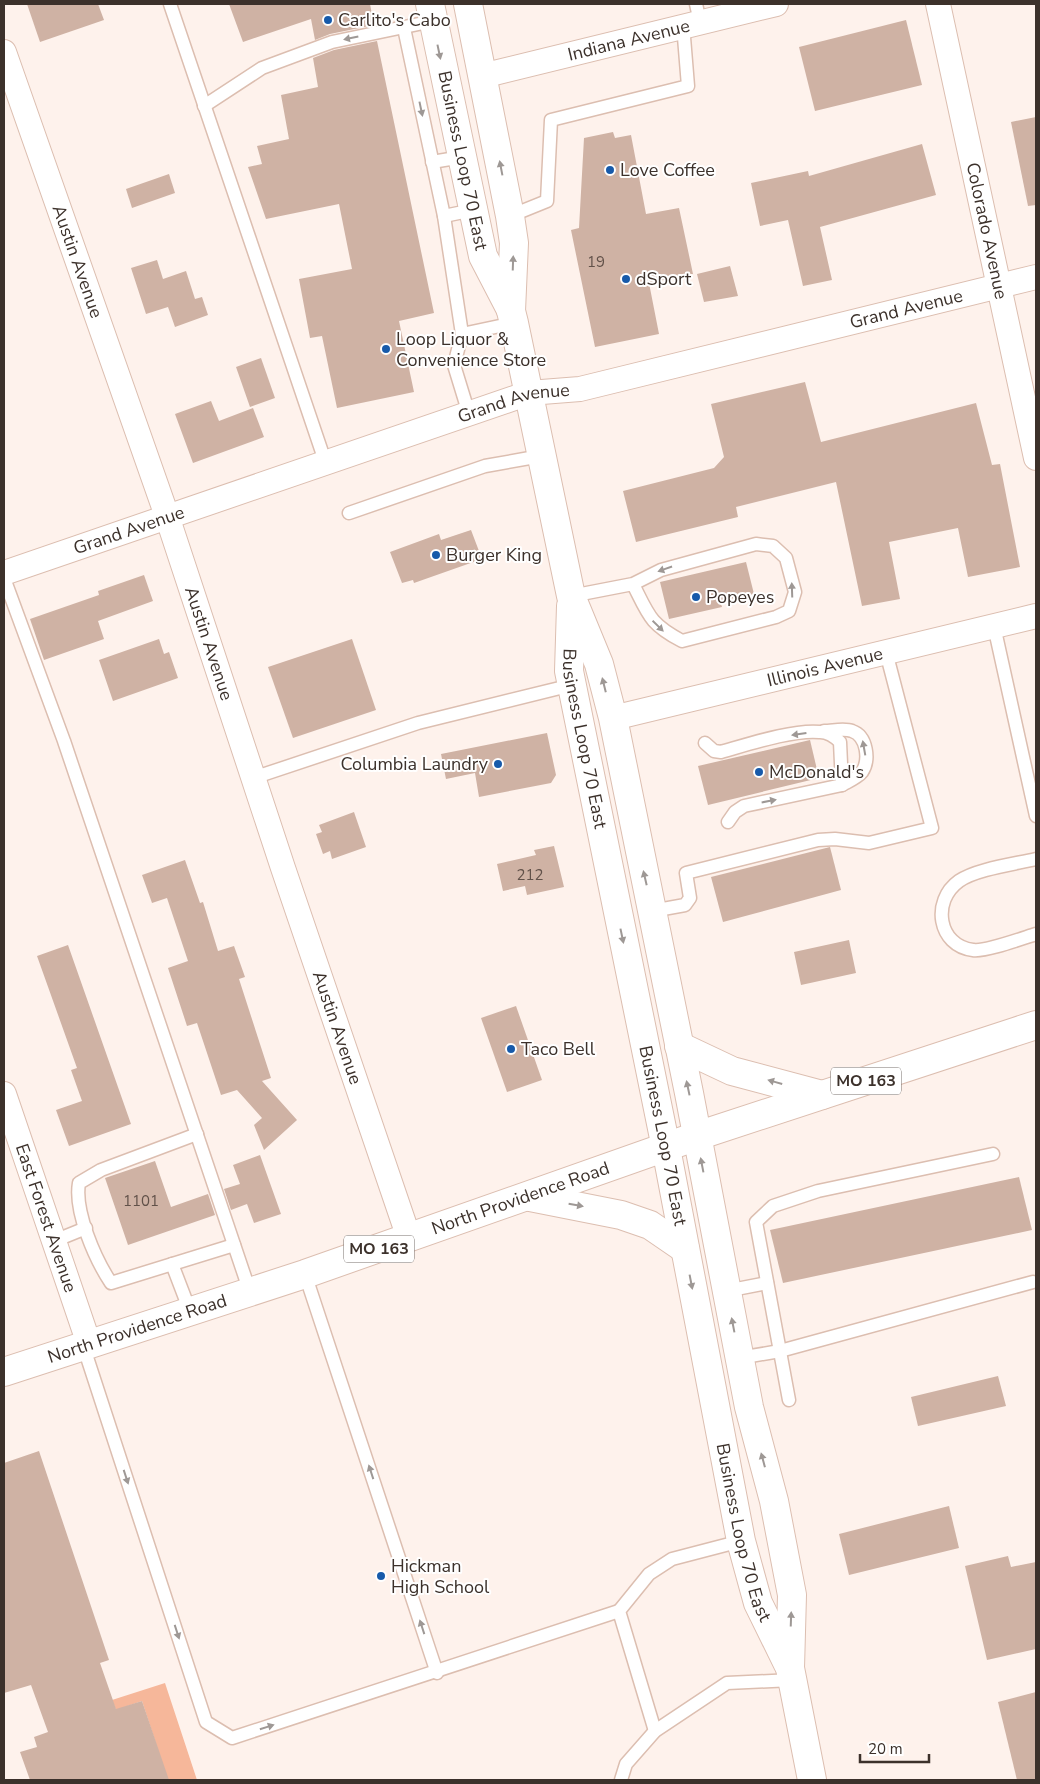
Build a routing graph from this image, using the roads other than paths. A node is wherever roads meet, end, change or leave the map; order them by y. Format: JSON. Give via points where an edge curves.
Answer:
{"nodes":[{"id":1,"x":170,"y":4,"type":"edge"},
{"id":2,"x":468,"y":4,"type":"edge"},
{"id":3,"x":776,"y":4,"type":"edge"},
{"id":4,"x":938,"y":4,"type":"edge"},
{"id":5,"x":431,"y":12,"type":"edge"},
{"id":6,"x":693,"y":17,"type":"edge"},
{"id":7,"x":404,"y":28,"type":"junction"},
{"id":8,"x":4,"y":52,"type":"edge"},
{"id":9,"x":482,"y":76,"type":"junction"},
{"id":10,"x":204,"y":106,"type":"junction"},
{"id":11,"x":462,"y":157,"type":"junction"},
{"id":12,"x":432,"y":162,"type":"junction"},
{"id":13,"x":473,"y":210,"type":"junction"},
{"id":14,"x":444,"y":216,"type":"junction"},
{"id":15,"x":510,"y":216,"type":"junction"},
{"id":16,"x":1036,"y":278,"type":"edge"},
{"id":17,"x":999,"y":287,"type":"junction"},
{"id":18,"x":512,"y":317,"type":"junction"},
{"id":19,"x":462,"y":334,"type":"junction"},
{"id":20,"x":529,"y":393,"type":"junction"},
{"id":21,"x":469,"y":414,"type":"junction"},
{"id":22,"x":541,"y":456,"type":"junction"},
{"id":23,"x":1036,"y":458,"type":"edge"},
{"id":24,"x":326,"y":464,"type":"junction"},
{"id":25,"x":348,"y":513,"type":"dead end"},
{"id":26,"x":168,"y":516,"type":"junction"},
{"id":27,"x":4,"y":573,"type":"edge"},
{"id":28,"x":4,"y":578,"type":"edge"},
{"id":29,"x":633,"y":584,"type":"junction"},
{"id":30,"x":571,"y":596,"type":"junction"},
{"id":31,"x":1036,"y":616,"type":"edge"},
{"id":32,"x":994,"y":626,"type":"junction"},
{"id":33,"x":886,"y":652,"type":"junction"},
{"id":34,"x":572,"y":684,"type":"junction"},
{"id":35,"x":613,"y":718,"type":"junction"},
{"id":36,"x":819,"y":732,"type":"junction"},
{"id":37,"x":705,"y":743,"type":"dead end"},
{"id":38,"x":253,"y":778,"type":"junction"},
{"id":39,"x":842,"y":785,"type":"junction"},
{"id":40,"x":1036,"y":816,"type":"edge"},
{"id":41,"x":728,"y":822,"type":"dead end"},
{"id":42,"x":1036,"y":859,"type":"edge"},
{"id":43,"x":652,"y":911,"type":"junction"},
{"id":44,"x":1036,"y":934,"type":"edge"},
{"id":45,"x":1036,"y":1025,"type":"edge"},
{"id":46,"x":679,"y":1046,"type":"junction"},
{"id":47,"x":4,"y":1094,"type":"edge"},
{"id":48,"x":822,"y":1095,"type":"junction"},
{"id":49,"x":197,"y":1134,"type":"junction"},
{"id":50,"x":697,"y":1136,"type":"junction"},
{"id":51,"x":666,"y":1148,"type":"junction"},
{"id":52,"x":993,"y":1154,"type":"dead end"},
{"id":53,"x":528,"y":1197,"type":"junction"},
{"id":54,"x":86,"y":1228,"type":"junction"},
{"id":55,"x":409,"y":1238,"type":"junction"},
{"id":56,"x":54,"y":1241,"type":"junction"},
{"id":57,"x":234,"y":1245,"type":"junction"},
{"id":58,"x":685,"y":1249,"type":"junction"},
{"id":59,"x":172,"y":1264,"type":"junction"},
{"id":60,"x":305,"y":1274,"type":"junction"},
{"id":61,"x":1032,"y":1282,"type":"dead end"},
{"id":62,"x":767,"y":1284,"type":"junction"},
{"id":63,"x":726,"y":1291,"type":"junction"},
{"id":64,"x":250,"y":1292,"type":"junction"},
{"id":65,"x":190,"y":1311,"type":"junction"},
{"id":66,"x":86,"y":1344,"type":"junction"},
{"id":67,"x":780,"y":1351,"type":"junction"},
{"id":68,"x":740,"y":1358,"type":"junction"},
{"id":69,"x":4,"y":1372,"type":"edge"},
{"id":70,"x":789,"y":1400,"type":"dead end"},
{"id":71,"x":741,"y":1541,"type":"junction"},
{"id":72,"x":620,"y":1612,"type":"junction"},
{"id":73,"x":437,"y":1673,"type":"junction"},
{"id":74,"x":791,"y":1674,"type":"junction"},
{"id":75,"x":655,"y":1731,"type":"junction"},
{"id":76,"x":621,"y":1780,"type":"edge"},
{"id":77,"x":812,"y":1780,"type":"edge"}],
"edges":[{"from":1,"to":10,"type":"lane"},
{"from":2,"to":9,"type":"main road","name":"Business Loop 70 East"},
{"from":3,"to":6,"type":"street","name":"Indiana Avenue"},
{"from":4,"to":17,"type":"street","name":"Colorado Avenue"},
{"from":5,"to":7,"type":"lane"},
{"from":5,"to":11,"type":"main road","name":"Business Loop 70 East","one_way":true},
{"from":6,"to":9,"type":"street","name":"Indiana Avenue"},
{"from":6,"to":15,"type":"lane","via":[[688,86],[551,120],[547,201]]},
{"from":7,"to":10,"type":"lane","one_way":true,"via":[[332,42],[262,68]]},
{"from":7,"to":12,"type":"lane","one_way":true},
{"from":8,"to":26,"type":"street","name":"Austin Avenue"},
{"from":15,"to":9,"type":"main road","name":"Business Loop 70 East","one_way":true},
{"from":10,"to":24,"type":"lane"},
{"from":11,"to":12,"type":"lane"},
{"from":11,"to":13,"type":"main road","name":"Business Loop 70 East"},
{"from":12,"to":14,"type":"lane"},
{"from":13,"to":14,"type":"lane"},
{"from":13,"to":18,"type":"main road","name":"Business Loop 70 East","via":[[483,256]]},
{"from":14,"to":19,"type":"lane"},
{"from":18,"to":15,"type":"main road","name":"Business Loop 70 East","one_way":true,"via":[[514,244]]},
{"from":16,"to":17,"type":"street","name":"Grand Avenue"},
{"from":17,"to":20,"type":"street","name":"Grand Avenue","via":[[580,389]]},
{"from":17,"to":23,"type":"street","name":"Colorado Avenue"},
{"from":18,"to":19,"type":"lane"},
{"from":18,"to":20,"type":"main road","name":"Business Loop 70 East"},
{"from":19,"to":21,"type":"lane","via":[[454,365]]},
{"from":20,"to":21,"type":"street","name":"Grand Avenue"},
{"from":20,"to":22,"type":"main road","name":"Business Loop 70 East"},
{"from":21,"to":24,"type":"street","name":"Grand Avenue"},
{"from":22,"to":25,"type":"lane","via":[[485,466]]},
{"from":22,"to":30,"type":"main road","name":"Business Loop 70 East"},
{"from":24,"to":26,"type":"street","name":"Grand Avenue"},
{"from":26,"to":27,"type":"street","name":"Grand Avenue"},
{"from":26,"to":38,"type":"street","name":"Austin Avenue"},
{"from":28,"to":49,"type":"lane","via":[[64,741]]},
{"from":29,"to":29,"type":"lane","one_way":true,"via":[[649,617],[661,630],[682,642],[776,617],[789,611],[795,592],[786,558],[773,546],[756,544],[661,570]]},
{"from":29,"to":30,"type":"lane"},
{"from":30,"to":34,"type":"main road","name":"Business Loop 70 East","via":[[569,671]]},
{"from":35,"to":30,"type":"main road","name":"Business Loop 70 East","one_way":true,"via":[[599,664]]},
{"from":31,"to":32,"type":"street","name":"Illinois Avenue"},
{"from":32,"to":33,"type":"street","name":"Illinois Avenue"},
{"from":32,"to":40,"type":"lane"},
{"from":33,"to":35,"type":"street","name":"Illinois Avenue"},
{"from":33,"to":43,"type":"lane","via":[[932,828],[868,843],[818,840],[686,873],[690,898],[686,905]]},
{"from":34,"to":38,"type":"lane","via":[[418,723]]},
{"from":34,"to":51,"type":"main road","name":"Business Loop 70 East","one_way":true},
{"from":43,"to":35,"type":"main road","name":"Business Loop 70 East","one_way":true},
{"from":36,"to":37,"type":"lane","one_way":true,"via":[[796,734],[720,752]]},
{"from":36,"to":39,"type":"lane","via":[[834,736],[840,742]]},
{"from":39,"to":36,"type":"lane","one_way":true,"via":[[855,778],[865,766],[865,745],[861,736],[851,730]]},
{"from":38,"to":55,"type":"street","name":"Austin Avenue"},
{"from":41,"to":39,"type":"lane","one_way":true,"via":[[744,806]]},
{"from":42,"to":44,"type":"lane","via":[[960,880],[948,890],[942,906],[942,921],[948,938],[959,947],[975,951]]},
{"from":43,"to":46,"type":"main road","name":"Business Loop 70 East"},
{"from":45,"to":48,"type":"main road","name":"North Providence Road","number":"MO 163"},
{"from":48,"to":46,"type":"main road","one_way":true,"via":[[732,1070]]},
{"from":50,"to":46,"type":"main road","name":"Business Loop 70 East","one_way":true},
{"from":47,"to":56,"type":"street","name":"East Forest Avenue"},
{"from":48,"to":50,"type":"main road","name":"North Providence Road","number":"MO 163"},
{"from":49,"to":54,"type":"lane","via":[[101,1170],[79,1183],[77,1197]]},
{"from":49,"to":57,"type":"lane"},
{"from":50,"to":51,"type":"main road","name":"North Providence Road","number":"MO 163"},
{"from":63,"to":50,"type":"main road","name":"Business Loop 70 East","one_way":true},
{"from":51,"to":53,"type":"main road","name":"North Providence Road","number":"MO 163"},
{"from":51,"to":58,"type":"main road","name":"Business Loop 70 East"},
{"from":52,"to":62,"type":"lane","via":[[818,1191],[773,1206],[756,1222]]},
{"from":53,"to":55,"type":"main road","name":"North Providence Road","number":"MO 163"},
{"from":53,"to":58,"type":"main road","one_way":true,"via":[[621,1215],[650,1225]]},
{"from":54,"to":56,"type":"lane"},
{"from":54,"to":59,"type":"lane","via":[[111,1283]]},
{"from":55,"to":60,"type":"main road","name":"North Providence Road","number":"MO 163"},
{"from":56,"to":66,"type":"street","name":"East Forest Avenue"},
{"from":57,"to":59,"type":"lane"},
{"from":57,"to":64,"type":"lane"},
{"from":58,"to":71,"type":"main road","name":"Business Loop 70 East","one_way":true},
{"from":59,"to":65,"type":"lane"},
{"from":60,"to":64,"type":"main road","name":"North Providence Road","number":"MO 163"},
{"from":73,"to":60,"type":"lane","one_way":true},
{"from":61,"to":67,"type":"lane"},
{"from":62,"to":63,"type":"lane"},
{"from":62,"to":67,"type":"lane"},
{"from":68,"to":63,"type":"main road","name":"Business Loop 70 East","one_way":true},
{"from":64,"to":65,"type":"main road","name":"North Providence Road","number":"MO 163"},
{"from":65,"to":66,"type":"main road","name":"North Providence Road","number":"MO 163"},
{"from":66,"to":69,"type":"main road","name":"North Providence Road","number":"MO 163"},
{"from":66,"to":73,"type":"lane","one_way":true,"via":[[206,1722],[232,1738]]},
{"from":67,"to":68,"type":"lane"},
{"from":67,"to":70,"type":"lane"},
{"from":74,"to":68,"type":"main road","name":"Business Loop 70 East","one_way":true,"via":[[792,1595],[774,1501],[749,1407]]},
{"from":71,"to":72,"type":"lane","via":[[672,1560],[649,1574]]},
{"from":71,"to":74,"type":"main road","name":"Business Loop 70 East","via":[[758,1603]]},
{"from":72,"to":73,"type":"lane"},
{"from":72,"to":75,"type":"lane"},
{"from":74,"to":75,"type":"lane","via":[[726,1683]]},
{"from":74,"to":77,"type":"main road","name":"Business Loop 70 East"},
{"from":75,"to":76,"type":"lane","via":[[626,1764]]}]}
